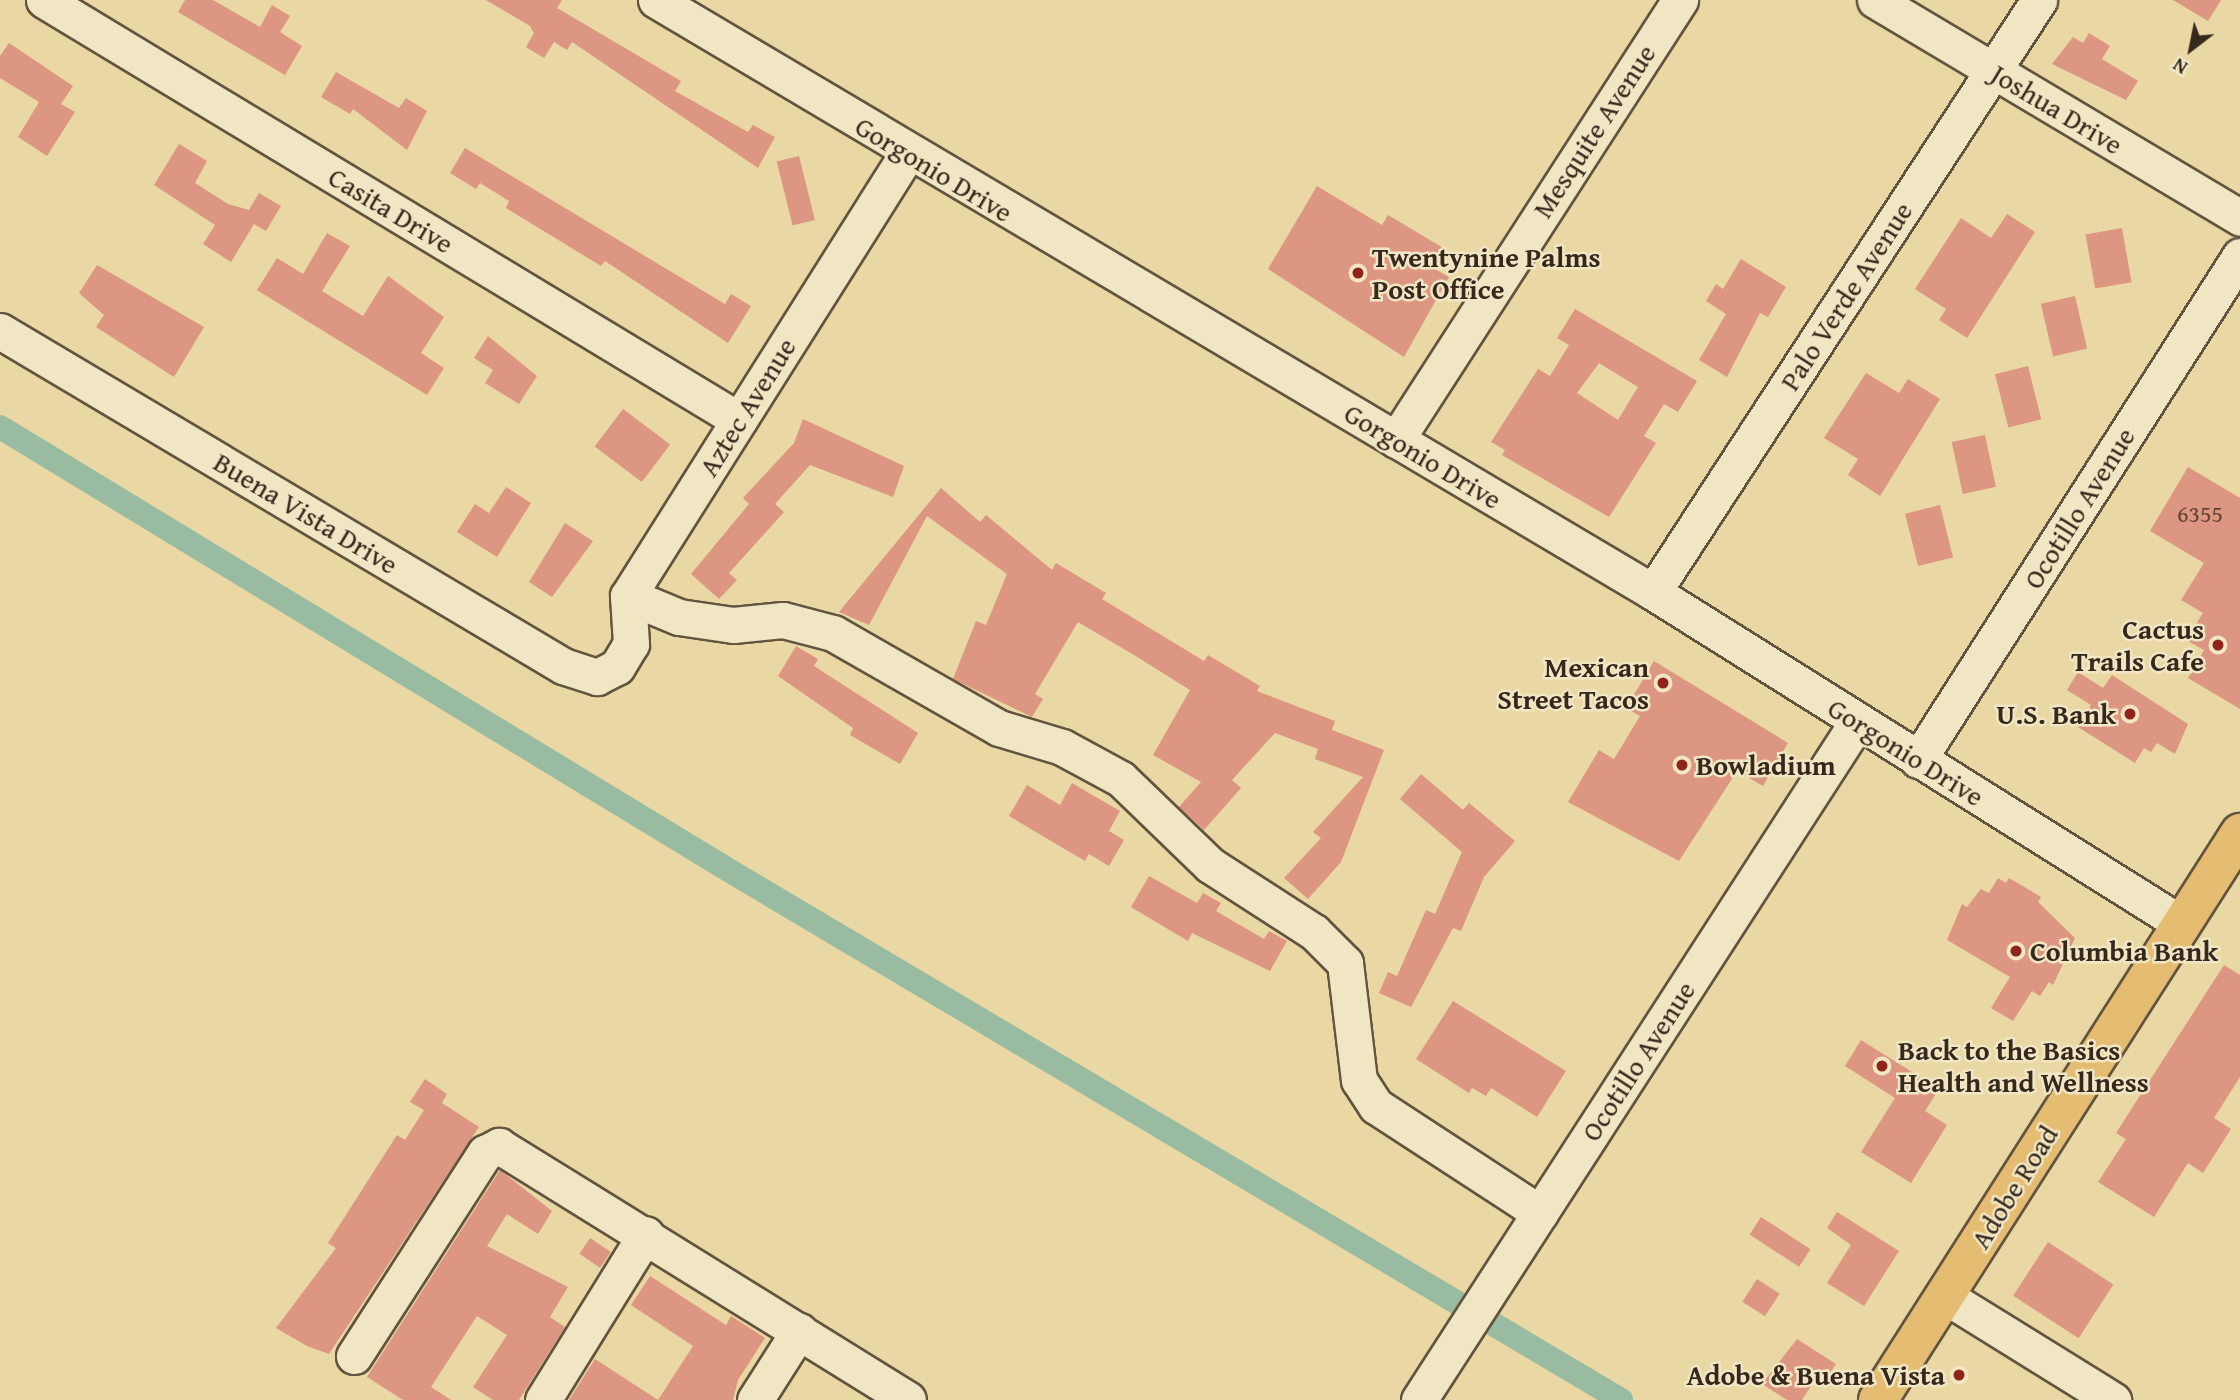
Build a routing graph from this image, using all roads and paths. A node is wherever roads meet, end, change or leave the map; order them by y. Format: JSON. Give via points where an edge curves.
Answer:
{"nodes":[{"id":1,"x":44,"y":0,"type":"edge"},
{"id":2,"x":656,"y":0,"type":"edge"},
{"id":3,"x":1680,"y":0,"type":"edge"},
{"id":4,"x":1875,"y":0,"type":"edge"},
{"id":5,"x":2039,"y":0,"type":"edge"},
{"id":6,"x":1993,"y":71,"type":"junction"},
{"id":7,"x":907,"y":154,"type":"junction"},
{"id":8,"x":2240,"y":218,"type":"edge"},
{"id":9,"x":2240,"y":256,"type":"edge"},
{"id":10,"x":0,"y":331,"type":"edge"},
{"id":11,"x":739,"y":420,"type":"junction"},
{"id":12,"x":1396,"y":440,"type":"junction"},
{"id":13,"x":1653,"y":592,"type":"junction"},
{"id":14,"x":628,"y":596,"type":"junction"},
{"id":15,"x":1858,"y":721,"type":"junction"},
{"id":16,"x":1918,"y":760,"type":"junction"},
{"id":17,"x":2240,"y":833,"type":"edge"},
{"id":18,"x":2182,"y":924,"type":"junction"},
{"id":19,"x":1540,"y":1213,"type":"junction"},
{"id":20,"x":646,"y":1234,"type":"junction"},
{"id":21,"x":1945,"y":1296,"type":"junction"},
{"id":22,"x":799,"y":1331,"type":"junction"},
{"id":23,"x":354,"y":1356,"type":"dead end"},
{"id":24,"x":543,"y":1400,"type":"edge"},
{"id":25,"x":755,"y":1400,"type":"edge"},
{"id":26,"x":908,"y":1400,"type":"edge"},
{"id":27,"x":1419,"y":1400,"type":"edge"},
{"id":28,"x":1878,"y":1400,"type":"edge"},
{"id":29,"x":2113,"y":1400,"type":"edge"}],
"edges":[{"from":1,"to":11,"type":"street","name":"Casita Drive"},
{"from":2,"to":7,"type":"street","name":"Gorgonio Drive"},
{"from":3,"to":12,"type":"street","name":"Mesquite Avenue"},
{"from":4,"to":6,"type":"street","name":"Joshua Drive"},
{"from":5,"to":6,"type":"street","name":"Palo Verde Avenue"},
{"from":6,"to":8,"type":"street","name":"Joshua Drive"},
{"from":6,"to":13,"type":"street","name":"Palo Verde Avenue"},
{"from":7,"to":11,"type":"street","name":"Aztec Avenue"},
{"from":7,"to":12,"type":"street","name":"Gorgonio Drive"},
{"from":9,"to":16,"type":"street","name":"Ocotillo Avenue"},
{"from":10,"to":14,"type":"street","name":"Buena Vista Drive","via":[[564,666],[597,677],[617,667],[631,644]]},
{"from":11,"to":14,"type":"street","name":"Aztec Avenue"},
{"from":12,"to":13,"type":"street","name":"Gorgonio Drive"},
{"from":13,"to":15,"type":"street","name":"Gorgonio Drive"},
{"from":14,"to":19,"type":"street","via":[[678,617],[733,625],[783,620],[833,633],[999,728],[1062,747],[1121,779],[1210,865],[1314,932],[1345,963],[1355,1001],[1359,1080],[1376,1107]]},
{"from":15,"to":16,"type":"street","name":"Gorgonio Drive"},
{"from":15,"to":19,"type":"street","name":"Ocotillo Avenue"},
{"from":16,"to":18,"type":"street","name":"Gorgonio Drive"},
{"from":17,"to":18,"type":"main road","name":"Adobe Road"},
{"from":18,"to":21,"type":"main road","name":"Adobe Road"},
{"from":19,"to":27,"type":"street","name":"Ocotillo Avenue"},
{"from":20,"to":22,"type":"street"},
{"from":20,"to":23,"type":"street","via":[[499,1146],[485,1153]]},
{"from":20,"to":24,"type":"street"},
{"from":21,"to":28,"type":"main road","name":"Adobe Road"},
{"from":21,"to":29,"type":"street"},
{"from":22,"to":25,"type":"street"},
{"from":22,"to":26,"type":"street"}]}
